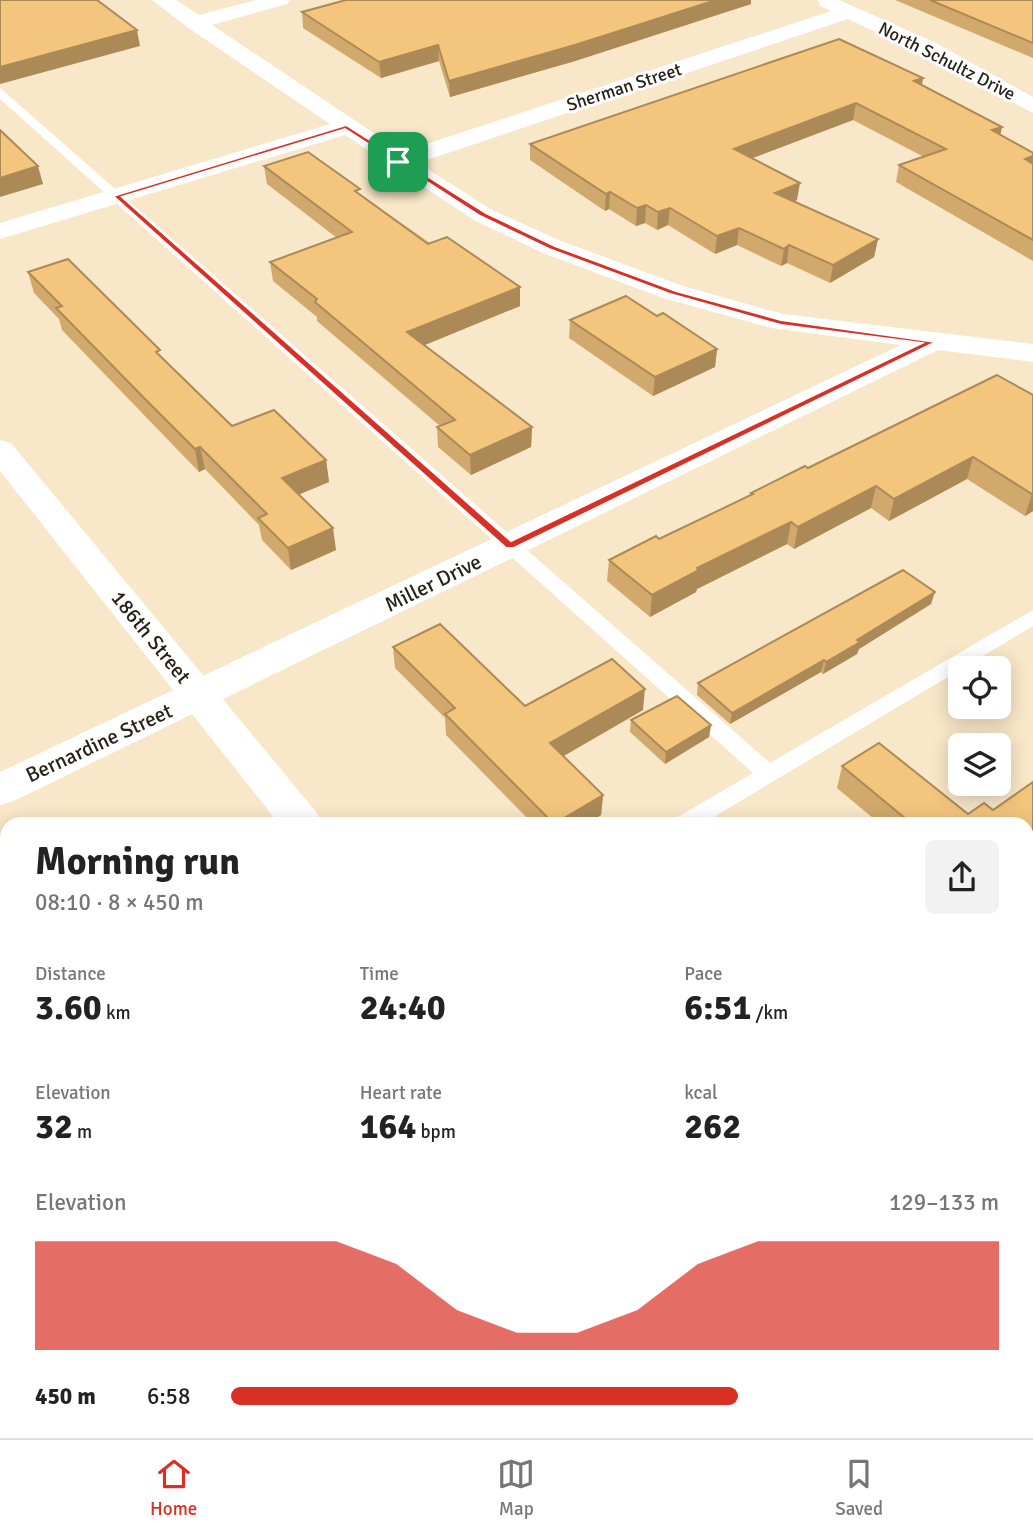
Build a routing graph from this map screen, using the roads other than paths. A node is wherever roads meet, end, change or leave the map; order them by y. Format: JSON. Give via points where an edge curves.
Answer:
{"nodes":[{"id":1,"x":162,"y":0,"type":"edge"},
{"id":2,"x":280,"y":0,"type":"edge"},
{"id":3,"x":822,"y":0,"type":"edge"},
{"id":4,"x":850,"y":12,"type":"junction"},
{"id":5,"x":194,"y":23,"type":"junction"},
{"id":6,"x":0,"y":92,"type":"edge"},
{"id":7,"x":1033,"y":106,"type":"edge"},
{"id":8,"x":346,"y":127,"type":"junction"},
{"id":9,"x":398,"y":162,"type":"junction"},
{"id":10,"x":117,"y":196,"type":"junction"},
{"id":11,"x":0,"y":231,"type":"edge"},
{"id":12,"x":932,"y":342,"type":"junction"},
{"id":13,"x":1033,"y":353,"type":"edge"},
{"id":14,"x":0,"y":450,"type":"edge"},
{"id":15,"x":510,"y":546,"type":"junction"},
{"id":16,"x":1033,"y":617,"type":"edge"},
{"id":17,"x":199,"y":696,"type":"junction"},
{"id":18,"x":768,"y":774,"type":"junction"},
{"id":19,"x":0,"y":790,"type":"edge"},
{"id":20,"x":296,"y":817,"type":"edge"},
{"id":21,"x":696,"y":817,"type":"edge"}],
"edges":[{"from":1,"to":5,"type":"street"},
{"from":2,"to":5,"type":"street"},
{"from":3,"to":4,"type":"street","name":"North Schultz Drive"},
{"from":4,"to":7,"type":"street","name":"North Schultz Drive","via":[[926,47]]},
{"from":4,"to":9,"type":"street","name":"Sherman Street"},
{"from":5,"to":8,"type":"street"},
{"from":6,"to":10,"type":"lane"},
{"from":8,"to":9,"type":"street"},
{"from":8,"to":10,"type":"street"},
{"from":9,"to":12,"type":"street","via":[[495,220],[552,247],[673,292],[781,322]]},
{"from":10,"to":11,"type":"street"},
{"from":10,"to":15,"type":"lane"},
{"from":12,"to":13,"type":"street"},
{"from":12,"to":15,"type":"street","name":"Miller Drive"},
{"from":14,"to":17,"type":"street","name":"186th Street"},
{"from":15,"to":17,"type":"street","name":"Miller Drive"},
{"from":15,"to":18,"type":"lane"},
{"from":16,"to":18,"type":"lane"},
{"from":17,"to":19,"type":"street","name":"Bernardine Street"},
{"from":17,"to":20,"type":"street","name":"186th Street"},
{"from":18,"to":21,"type":"lane"}]}
